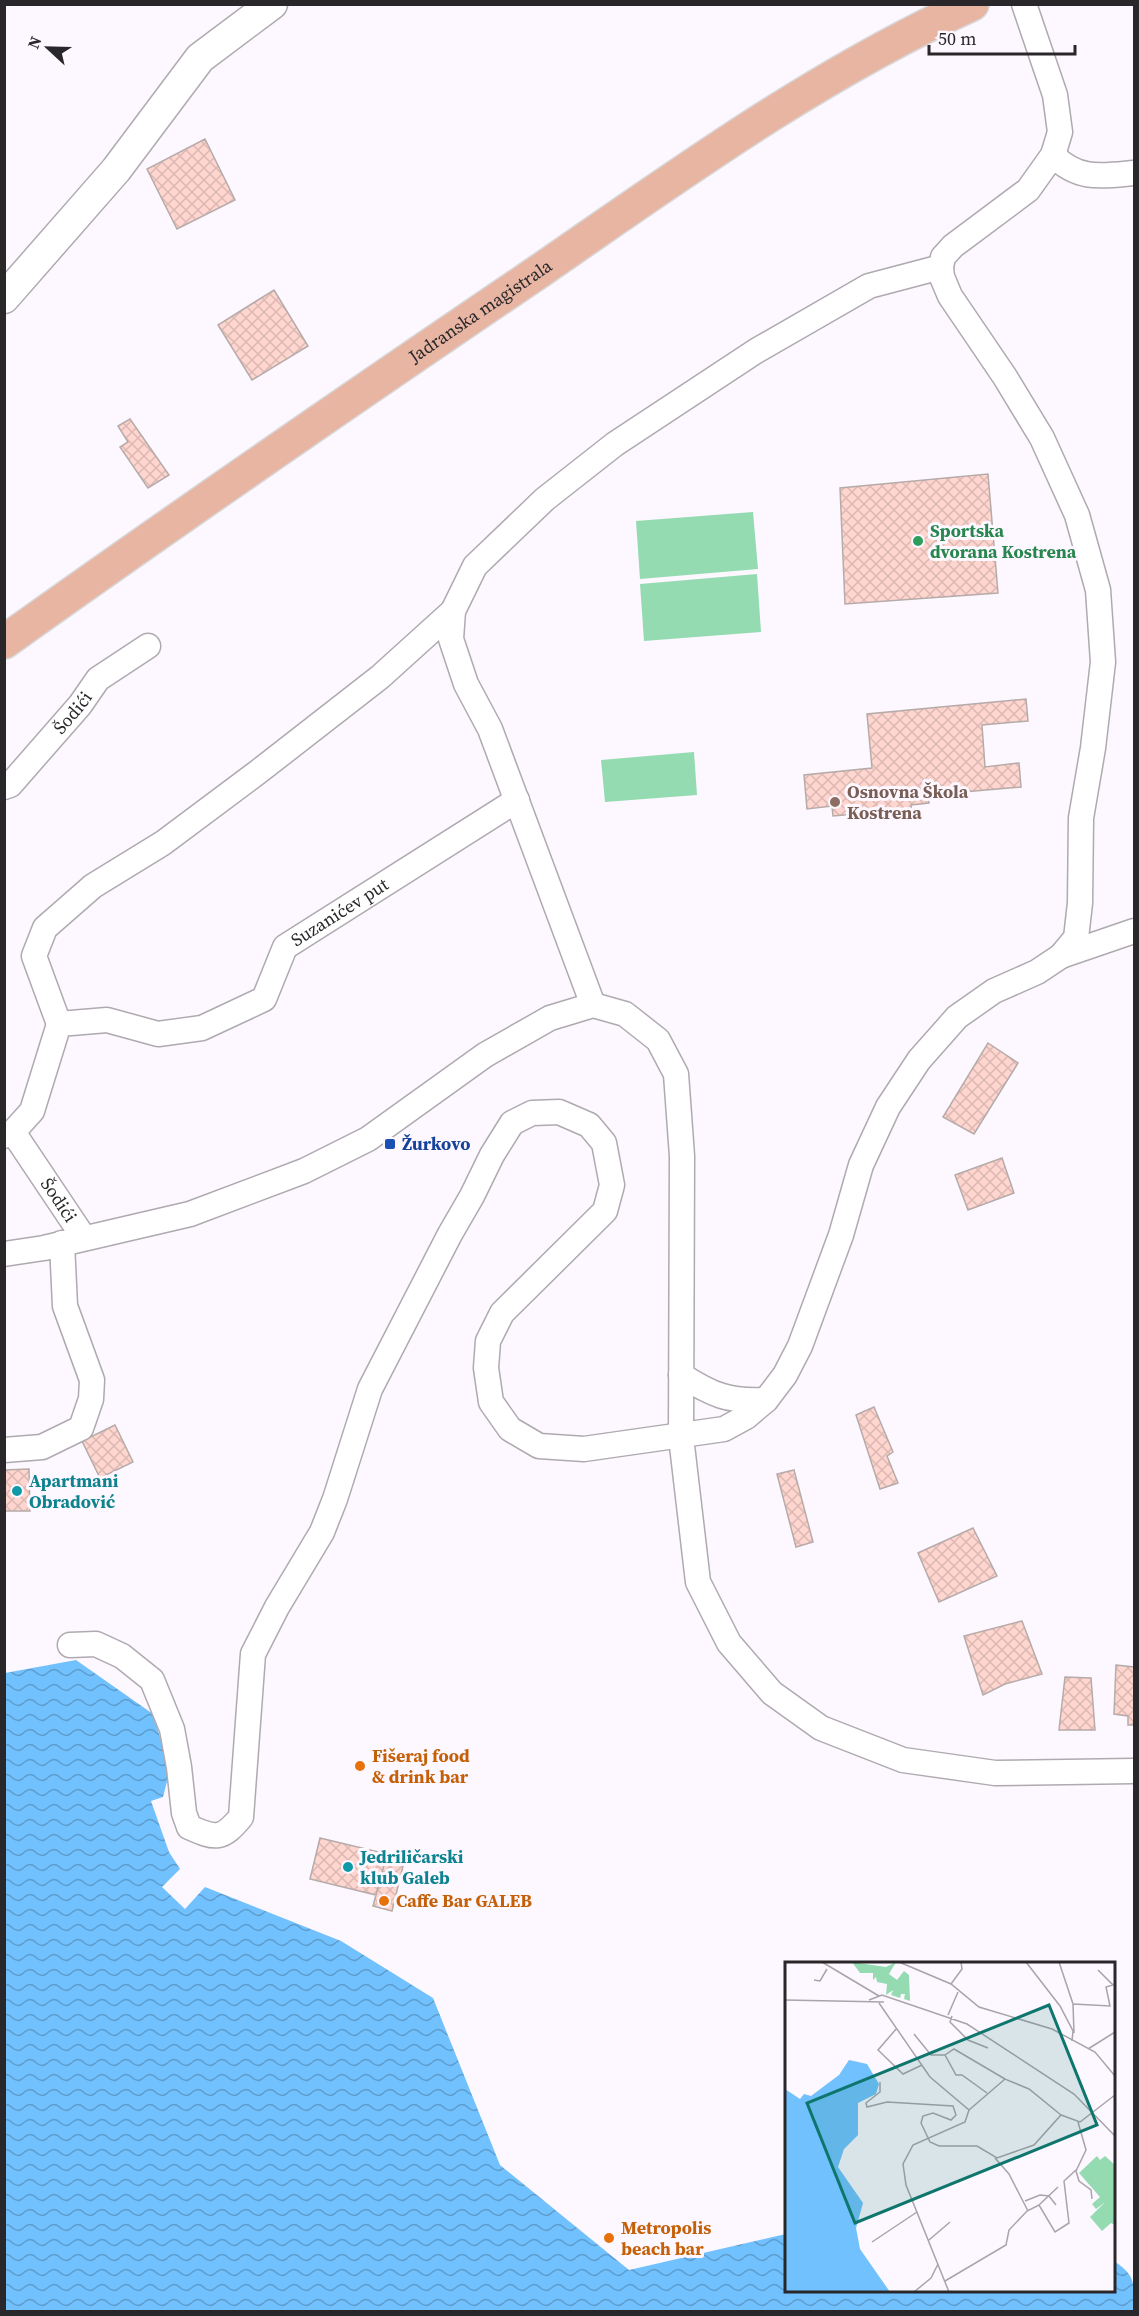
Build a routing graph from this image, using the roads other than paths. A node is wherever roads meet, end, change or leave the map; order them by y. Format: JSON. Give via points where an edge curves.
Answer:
{"nodes":[{"id":1,"x":272,"y":4,"type":"edge"},
{"id":2,"x":972,"y":4,"type":"edge"},
{"id":3,"x":1024,"y":4,"type":"edge"},
{"id":4,"x":1053,"y":155,"type":"junction"},
{"id":5,"x":1134,"y":173,"type":"edge"},
{"id":6,"x":941,"y":267,"type":"junction"},
{"id":7,"x":4,"y":298,"type":"edge"},
{"id":8,"x":453,"y":611,"type":"junction"},
{"id":9,"x":4,"y":642,"type":"edge"},
{"id":10,"x":148,"y":646,"type":"dead end"},
{"id":11,"x":4,"y":787,"type":"edge"},
{"id":12,"x":517,"y":800,"type":"junction"},
{"id":13,"x":1134,"y":931,"type":"edge"},
{"id":14,"x":1061,"y":956,"type":"junction"},
{"id":15,"x":593,"y":1005,"type":"junction"},
{"id":16,"x":59,"y":1024,"type":"junction"},
{"id":17,"x":9,"y":1134,"type":"edge"},
{"id":18,"x":73,"y":1241,"type":"junction"},
{"id":19,"x":4,"y":1254,"type":"edge"},
{"id":20,"x":681,"y":1375,"type":"junction"},
{"id":21,"x":766,"y":1400,"type":"junction"},
{"id":22,"x":681,"y":1437,"type":"junction"},
{"id":23,"x":4,"y":1450,"type":"edge"},
{"id":24,"x":70,"y":1645,"type":"dead end"},
{"id":25,"x":1134,"y":1771,"type":"edge"}],
"edges":[{"from":1,"to":7,"type":"street","via":[[200,58],[116,170]]},
{"from":2,"to":9,"type":"main road","name":"Jadranska magistrala","via":[[866,58],[754,124],[198,504]]},
{"from":3,"to":4,"type":"street","via":[[1055,95],[1060,132]]},
{"from":4,"to":5,"type":"street","via":[[1065,168],[1094,177]]},
{"from":4,"to":6,"type":"street","via":[[1028,190],[968,232],[943,257]]},
{"from":6,"to":8,"type":"street","via":[[869,286],[756,351],[615,444],[545,499],[475,566]]},
{"from":6,"to":14,"type":"street","via":[[950,296],[1042,438],[1077,515],[1098,590],[1103,662],[1081,818],[1076,938]]},
{"from":8,"to":12,"type":"street","via":[[451,639],[462,672],[490,729]]},
{"from":8,"to":16,"type":"street","via":[[380,677],[163,843],[93,886],[45,928],[34,956]]},
{"from":10,"to":11,"type":"street","name":"Šodići","via":[[98,680],[10,785]]},
{"from":12,"to":15,"type":"street"},
{"from":12,"to":16,"type":"street","name":"Suzanićev put","via":[[285,947],[264,999],[202,1028],[158,1034],[107,1020]]},
{"from":13,"to":14,"type":"street"},
{"from":14,"to":21,"type":"street","via":[[1037,972],[994,991],[957,1017],[912,1069],[888,1107],[861,1166],[841,1235],[800,1346],[785,1376]]},
{"from":15,"to":18,"type":"street","via":[[550,1018],[485,1054],[368,1139],[304,1171],[190,1214]]},
{"from":15,"to":20,"type":"street","via":[[625,1014],[658,1040],[676,1074],[682,1156]]},
{"from":16,"to":17,"type":"street","via":[[32,1112]]},
{"from":17,"to":18,"type":"street","name":"Šodići"},
{"from":18,"to":19,"type":"street"},
{"from":18,"to":23,"type":"street","via":[[64,1306],[92,1380],[91,1400],[81,1428],[42,1447]]},
{"from":20,"to":21,"type":"street","via":[[722,1396],[740,1401]]},
{"from":20,"to":22,"type":"street"},
{"from":21,"to":22,"type":"street","via":[[724,1429]]},
{"from":22,"to":24,"type":"street","via":[[584,1449],[539,1446],[510,1429],[491,1402],[486,1368],[488,1341],[502,1313],[605,1211],[612,1185],[604,1143],[594,1129],[560,1112],[532,1113],[512,1123],[496,1147],[407,1316],[370,1389],[322,1532],[253,1654],[241,1817],[228,1832],[206,1835],[189,1827],[172,1729],[152,1680],[122,1656],[96,1644]]},
{"from":22,"to":25,"type":"street","via":[[698,1582],[729,1643],[772,1693],[821,1728],[903,1760],[995,1773]]}]}
